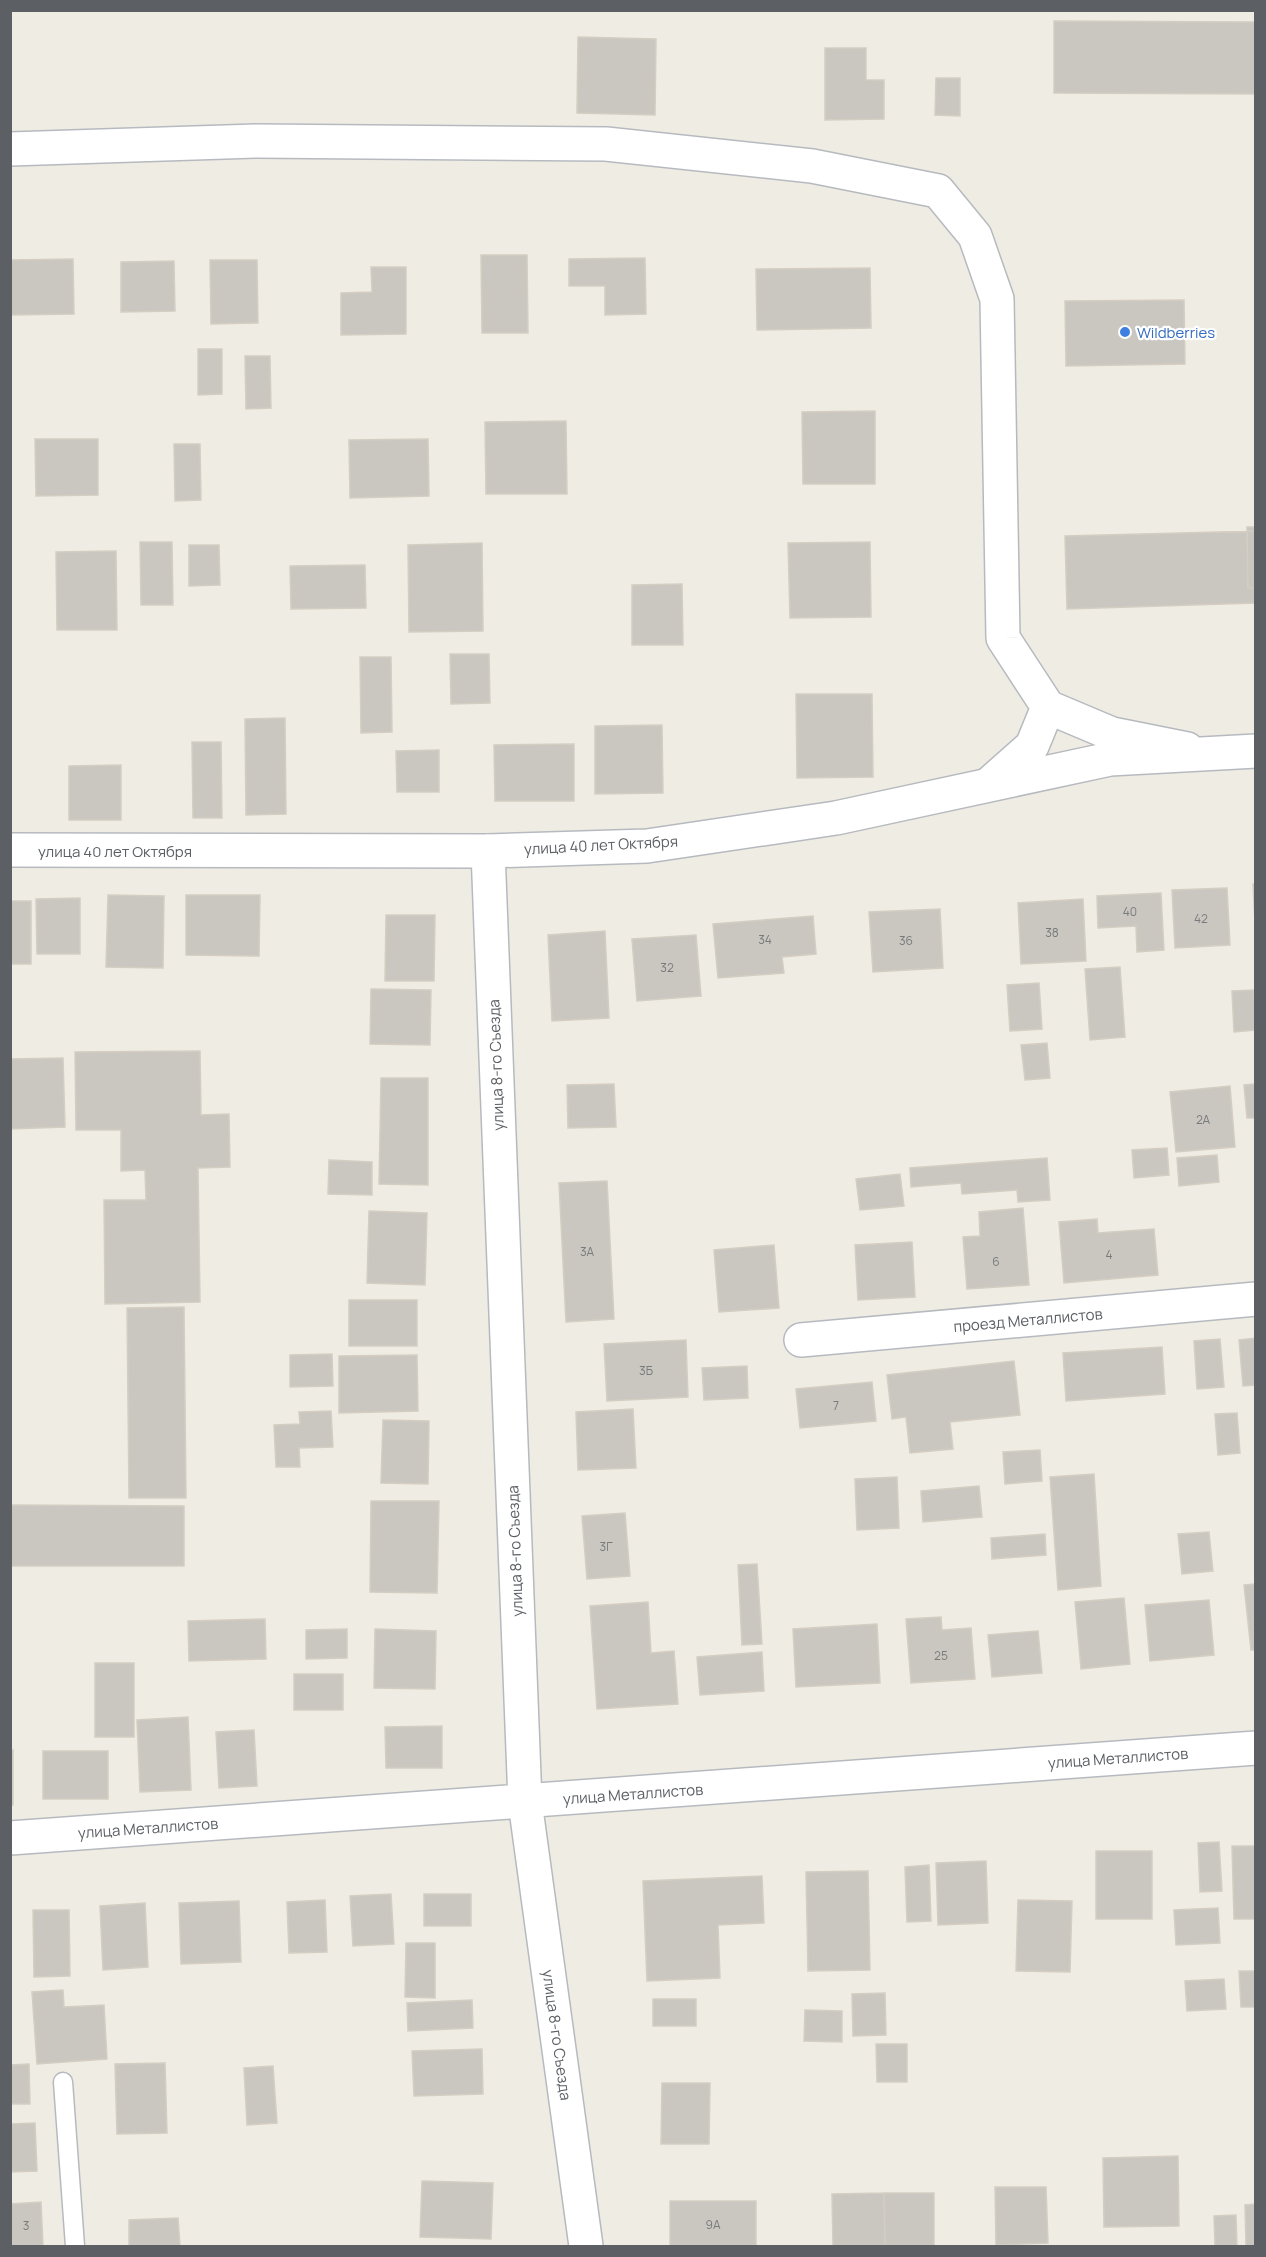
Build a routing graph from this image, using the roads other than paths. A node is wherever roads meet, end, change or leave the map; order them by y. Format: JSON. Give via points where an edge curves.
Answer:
{"nodes":[{"id":1,"x":10,"y":149,"type":"edge"},
{"id":2,"x":1048,"y":707,"type":"junction"},
{"id":3,"x":1256,"y":751,"type":"edge"},
{"id":4,"x":1210,"y":754,"type":"junction"},
{"id":5,"x":989,"y":784,"type":"junction"},
{"id":6,"x":10,"y":850,"type":"edge"},
{"id":7,"x":488,"y":851,"type":"junction"},
{"id":8,"x":1256,"y":1299,"type":"edge"},
{"id":9,"x":801,"y":1340,"type":"dead end"},
{"id":10,"x":1256,"y":1748,"type":"edge"},
{"id":11,"x":525,"y":1802,"type":"junction"},
{"id":12,"x":10,"y":1838,"type":"edge"},
{"id":13,"x":63,"y":2082,"type":"dead end"},
{"id":14,"x":75,"y":2247,"type":"edge"},
{"id":15,"x":586,"y":2247,"type":"edge"}],
"edges":[{"from":1,"to":2,"type":"street","via":[[256,141],[606,144],[812,166],[938,191],[975,236],[997,299],[1003,638]]},
{"from":2,"to":4,"type":"street","via":[[1112,734]]},
{"from":2,"to":5,"type":"street","via":[[1032,746]]},
{"from":3,"to":4,"type":"street","name":"улица 40 лет Октября"},
{"from":4,"to":5,"type":"street","name":"улица 40 лет Октября","via":[[1110,759]]},
{"from":5,"to":7,"type":"street","name":"улица 40 лет Октября","via":[[836,818],[647,846]]},
{"from":6,"to":7,"type":"street","name":"улица 40 лет Октября"},
{"from":7,"to":11,"type":"street","name":"улица 8-го Съезда"},
{"from":8,"to":9,"type":"street","name":"проезд Металлистов"},
{"from":10,"to":11,"type":"street","name":"улица Металлистов"},
{"from":11,"to":12,"type":"street","name":"улица Металлистов"},
{"from":11,"to":15,"type":"street","name":"улица 8-го Съезда"},
{"from":13,"to":14,"type":"lane"}]}
